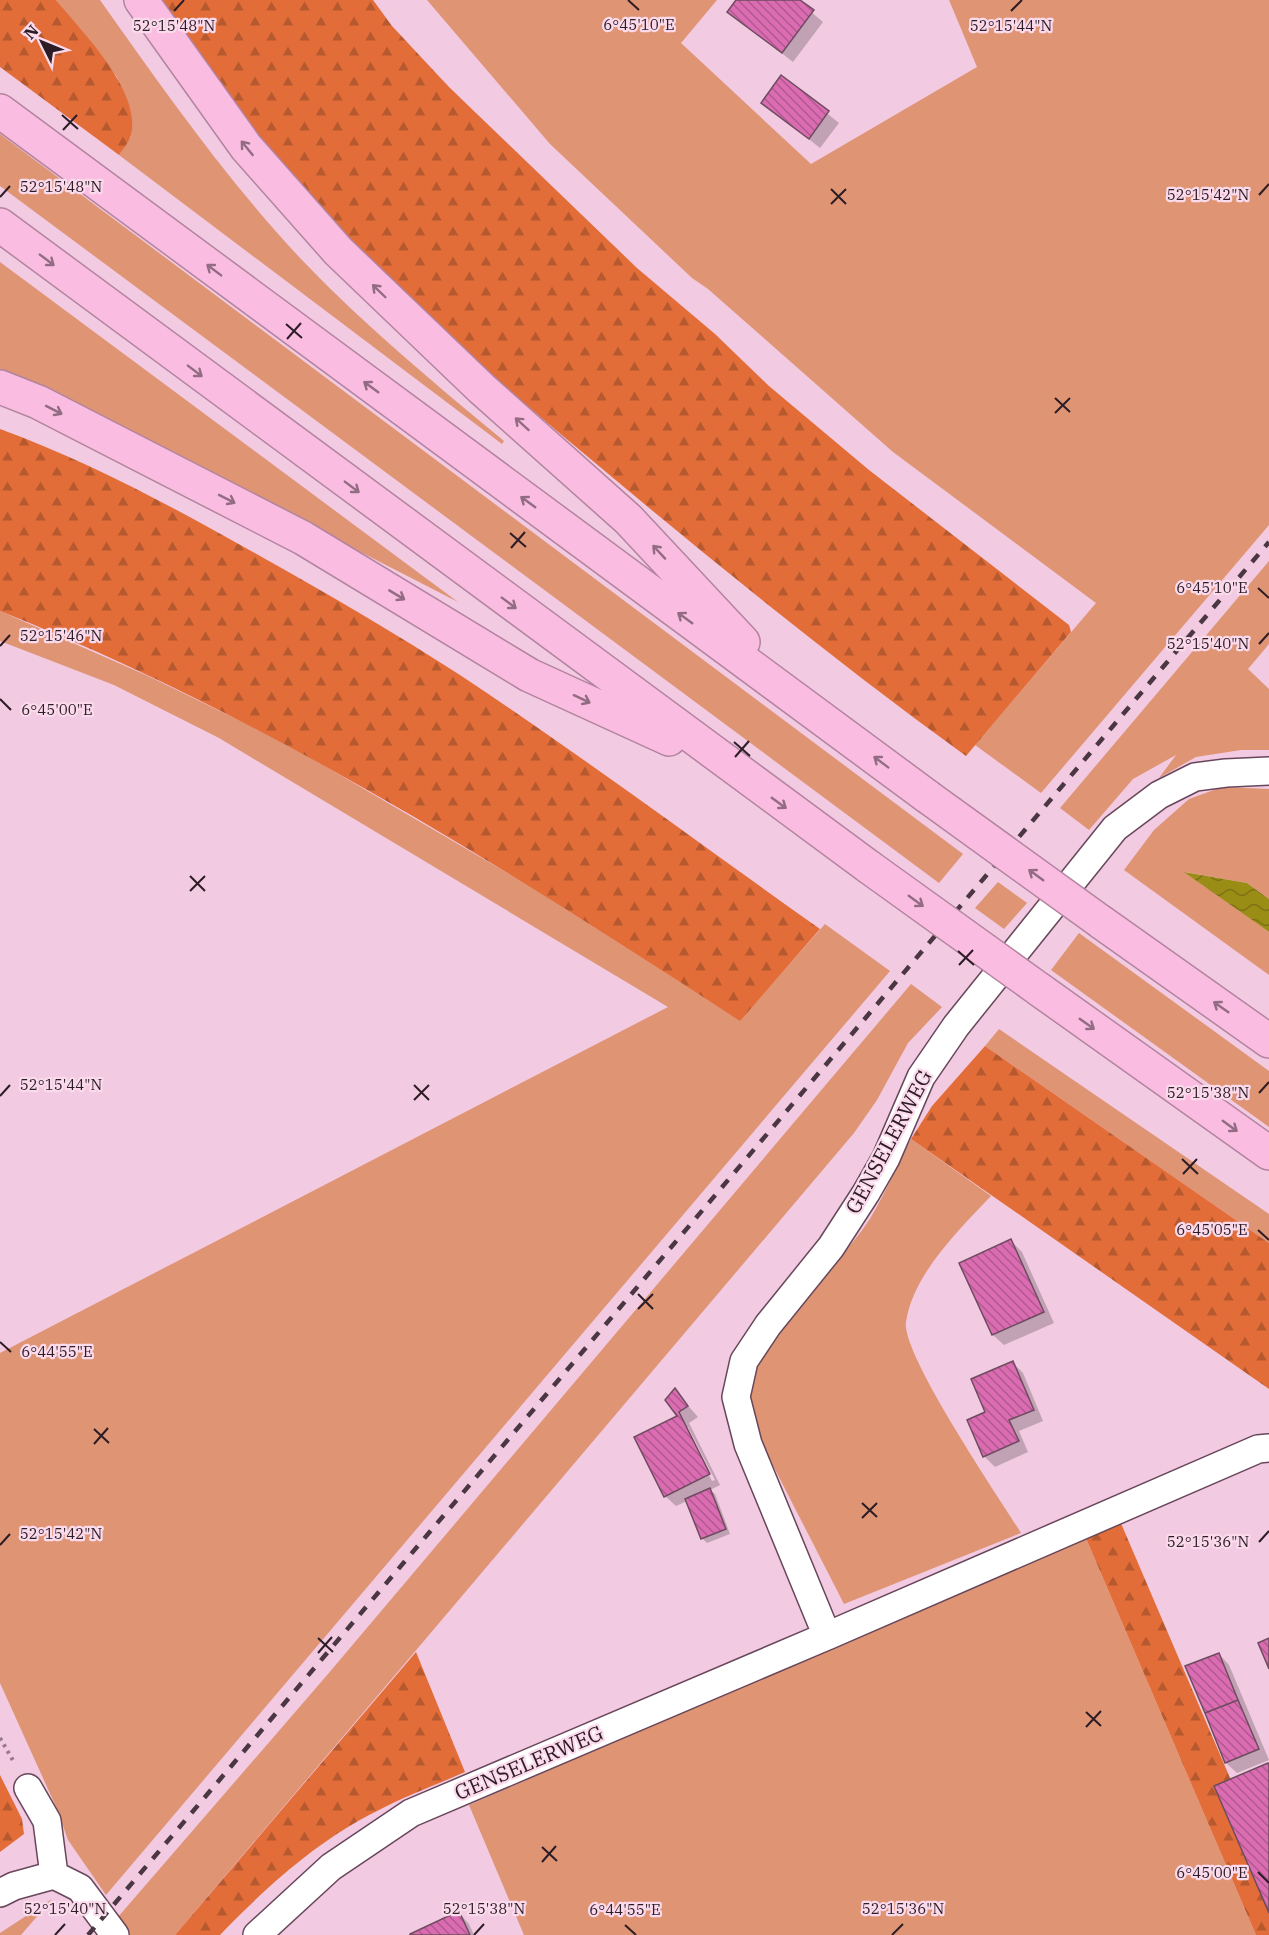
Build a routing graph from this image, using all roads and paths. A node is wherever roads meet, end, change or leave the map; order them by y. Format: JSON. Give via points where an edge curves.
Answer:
{"nodes":[{"id":1,"x":141,"y":0,"type":"edge"},
{"id":2,"x":0,"y":111,"type":"edge"},
{"id":3,"x":0,"y":225,"type":"edge"},
{"id":4,"x":0,"y":387,"type":"edge"},
{"id":5,"x":800,"y":702,"type":"junction"},
{"id":6,"x":732,"y":768,"type":"junction"},
{"id":7,"x":1269,"y":771,"type":"edge"},
{"id":8,"x":1269,"y":1041,"type":"edge"},
{"id":9,"x":1269,"y":1153,"type":"edge"},
{"id":10,"x":1269,"y":1448,"type":"edge"},
{"id":11,"x":827,"y":1636,"type":"junction"},
{"id":12,"x":28,"y":1788,"type":"dead end"},
{"id":13,"x":54,"y":1875,"type":"junction"},
{"id":14,"x":0,"y":1893,"type":"edge"},
{"id":15,"x":115,"y":1935,"type":"edge"},
{"id":16,"x":257,"y":1935,"type":"edge"}],
"edges":[{"from":5,"to":1,"type":"highway","one_way":true,"via":[[628,519],[481,388],[338,251],[246,147]]},
{"from":5,"to":2,"type":"highway","one_way":true},
{"from":3,"to":6,"type":"highway","one_way":true},
{"from":4,"to":6,"type":"highway","one_way":true,"via":[[38,402],[303,538],[529,675]]},
{"from":8,"to":5,"type":"highway","one_way":true,"bridge":true},
{"from":6,"to":9,"type":"highway","one_way":true,"bridge":true},
{"from":7,"to":11,"type":"street","name":"GENSELERWEG","via":[[1195,777],[1160,795],[1115,828],[956,1026],[921,1077],[886,1158],[866,1193],[831,1247],[744,1361],[736,1397],[748,1444]]},
{"from":10,"to":11,"type":"street","name":"GENSELERWEG","via":[[1258,1449]]},
{"from":11,"to":16,"type":"street","name":"GENSELERWEG","via":[[411,1813],[331,1867]]},
{"from":12,"to":13,"type":"street","via":[[47,1821]]},
{"from":13,"to":14,"type":"street"},
{"from":13,"to":15,"type":"street","via":[[80,1888]]}]}
